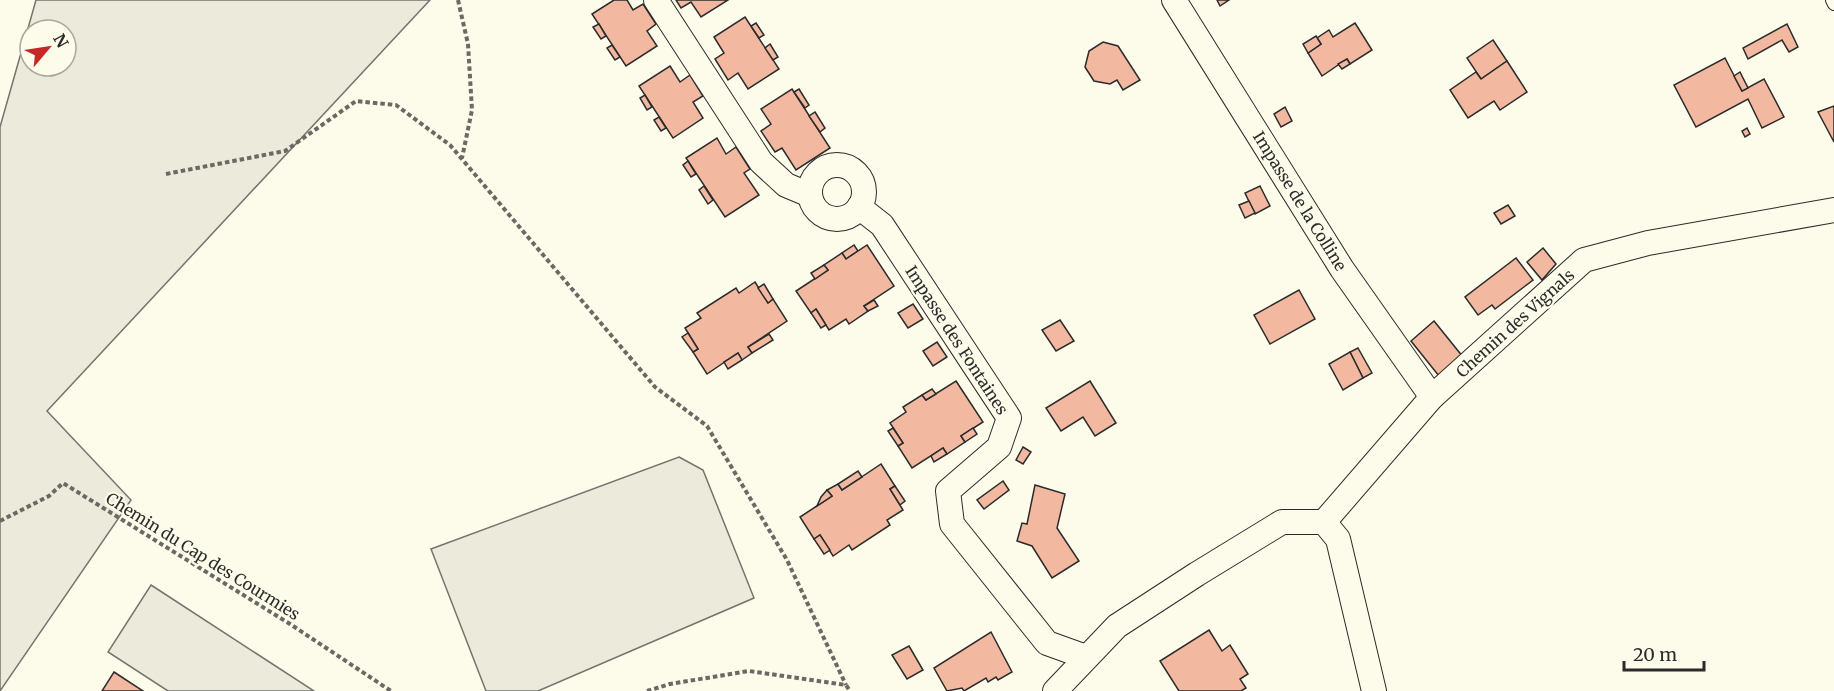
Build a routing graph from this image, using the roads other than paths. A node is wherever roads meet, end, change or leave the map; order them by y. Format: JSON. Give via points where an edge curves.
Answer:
{"nodes":[{"id":1,"x":656,"y":0,"type":"edge"},
{"id":2,"x":1174,"y":0,"type":"edge"},
{"id":3,"x":1832,"y":0,"type":"edge"},
{"id":4,"x":1834,"y":4,"type":"edge"},
{"id":5,"x":810,"y":195,"type":"junction"},
{"id":6,"x":860,"y":207,"type":"junction"},
{"id":7,"x":1834,"y":210,"type":"edge"},
{"id":8,"x":1432,"y":397,"type":"junction"},
{"id":9,"x":1324,"y":522,"type":"junction"},
{"id":10,"x":1086,"y":657,"type":"junction"},
{"id":11,"x":1055,"y":691,"type":"edge"},
{"id":12,"x":1374,"y":691,"type":"edge"}],
"edges":[{"from":1,"to":5,"type":"street","via":[[761,162],[786,185]]},
{"from":2,"to":8,"type":"street","name":"Impasse de la Colline","via":[[1342,269]]},
{"from":3,"to":4,"type":"lane"},
{"from":5,"to":6,"type":"street","via":[[812,204],[826,217],[844,218]]},
{"from":5,"to":6,"type":"street","via":[[810,186],[820,171],[838,165],[855,172],[861,180],[864,189]]},
{"from":6,"to":10,"type":"street","name":"Impasse des Fontaines","via":[[882,225],[1009,418],[999,447],[948,491],[952,524],[1047,643]]},
{"from":7,"to":8,"type":"street","name":"Chemin des Vignals","via":[[1648,243],[1584,260]]},
{"from":8,"to":9,"type":"street","name":"Chemin des Vignals"},
{"from":9,"to":10,"type":"street","via":[[1282,522],[1117,627]]},
{"from":9,"to":12,"type":"street","via":[[1338,539]]},
{"from":10,"to":11,"type":"street"}]}
